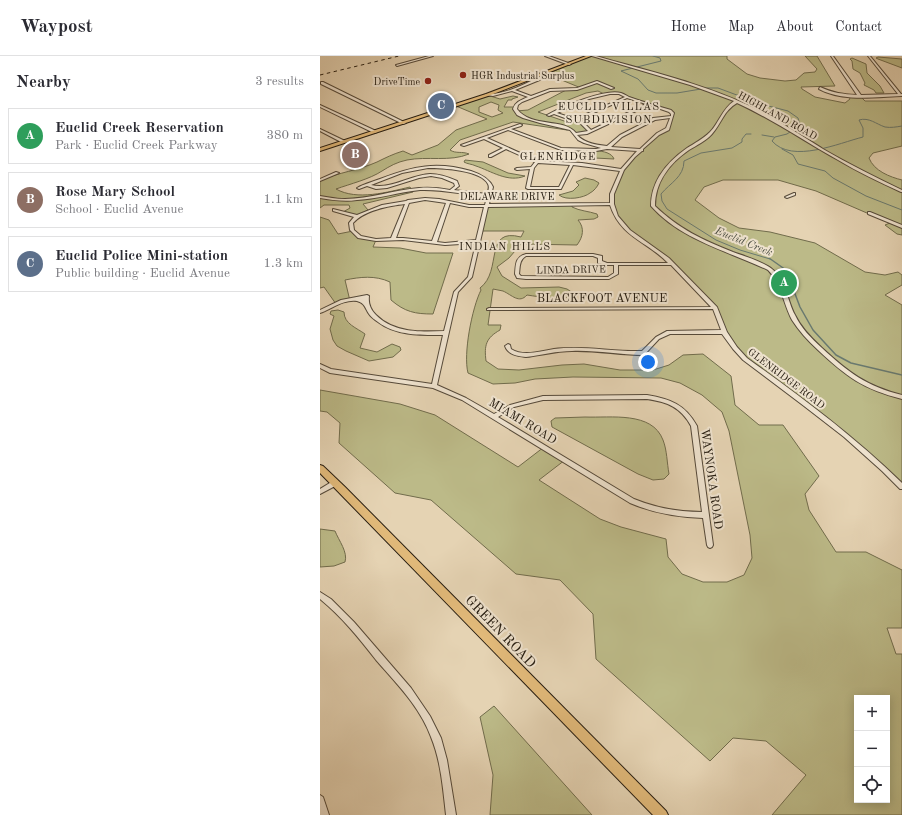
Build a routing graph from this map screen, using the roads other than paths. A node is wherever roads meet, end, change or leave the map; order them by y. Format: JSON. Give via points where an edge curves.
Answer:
{"nodes":[{"id":1,"x":432,"y":56,"type":"edge"},
{"id":2,"x":546,"y":56,"type":"edge"},
{"id":3,"x":589,"y":56,"type":"edge"},
{"id":4,"x":593,"y":56,"type":"edge"},
{"id":5,"x":832,"y":56,"type":"edge"},
{"id":6,"x":869,"y":56,"type":"edge"},
{"id":7,"x":570,"y":64,"type":"junction"},
{"id":8,"x":396,"y":65,"type":"dead end"},
{"id":9,"x":540,"y":75,"type":"junction"},
{"id":10,"x":328,"y":81,"type":"dead end"},
{"id":11,"x":321,"y":83,"type":"edge"},
{"id":12,"x":612,"y":88,"type":"dead end"},
{"id":13,"x":820,"y":88,"type":"dead end"},
{"id":14,"x":511,"y":90,"type":"junction"},
{"id":15,"x":487,"y":95,"type":"junction"},
{"id":16,"x":859,"y":95,"type":"junction"},
{"id":17,"x":901,"y":95,"type":"edge"},
{"id":18,"x":626,"y":96,"type":"junction"},
{"id":19,"x":530,"y":97,"type":"junction"},
{"id":20,"x":737,"y":101,"type":"junction"},
{"id":21,"x":648,"y":104,"type":"junction"},
{"id":22,"x":320,"y":106,"type":"edge"},
{"id":23,"x":555,"y":113,"type":"junction"},
{"id":24,"x":549,"y":115,"type":"dead end"},
{"id":25,"x":672,"y":117,"type":"junction"},
{"id":26,"x":576,"y":120,"type":"junction"},
{"id":27,"x":404,"y":123,"type":"junction"},
{"id":28,"x":520,"y":125,"type":"dead end"},
{"id":29,"x":320,"y":130,"type":"edge"},
{"id":30,"x":509,"y":130,"type":"junction"},
{"id":31,"x":590,"y":131,"type":"junction"},
{"id":32,"x":375,"y":132,"type":"junction"},
{"id":33,"x":575,"y":134,"type":"junction"},
{"id":34,"x":485,"y":138,"type":"junction"},
{"id":35,"x":344,"y":142,"type":"junction"},
{"id":36,"x":463,"y":145,"type":"dead end"},
{"id":37,"x":609,"y":147,"type":"junction"},
{"id":38,"x":506,"y":148,"type":"junction"},
{"id":39,"x":320,"y":150,"type":"edge"},
{"id":40,"x":642,"y":150,"type":"junction"},
{"id":41,"x":490,"y":156,"type":"dead end"},
{"id":42,"x":537,"y":162,"type":"junction"},
{"id":43,"x":572,"y":164,"type":"junction"},
{"id":44,"x":517,"y":168,"type":"dead end"},
{"id":45,"x":532,"y":168,"type":"junction"},
{"id":46,"x":622,"y":170,"type":"junction"},
{"id":47,"x":337,"y":173,"type":"dead end"},
{"id":48,"x":320,"y":180,"type":"edge"},
{"id":49,"x":366,"y":185,"type":"junction"},
{"id":50,"x":359,"y":188,"type":"dead end"},
{"id":51,"x":451,"y":191,"type":"junction"},
{"id":52,"x":902,"y":191,"type":"edge"},
{"id":53,"x":794,"y":194,"type":"dead end"},
{"id":54,"x":489,"y":195,"type":"junction"},
{"id":55,"x":320,"y":197,"type":"edge"},
{"id":56,"x":787,"y":197,"type":"dead end"},
{"id":57,"x":408,"y":201,"type":"junction"},
{"id":58,"x":448,"y":203,"type":"junction"},
{"id":59,"x":612,"y":204,"type":"junction"},
{"id":60,"x":487,"y":206,"type":"junction"},
{"id":61,"x":334,"y":210,"type":"dead end"},
{"id":62,"x":869,"y":213,"type":"dead end"},
{"id":63,"x":357,"y":216,"type":"junction"},
{"id":64,"x":902,"y":227,"type":"edge"},
{"id":65,"x":393,"y":239,"type":"junction"},
{"id":66,"x":478,"y":241,"type":"junction"},
{"id":67,"x":434,"y":243,"type":"junction"},
{"id":68,"x":672,"y":264,"type":"junction"},
{"id":69,"x":616,"y":265,"type":"junction"},
{"id":70,"x":715,"y":308,"type":"junction"},
{"id":71,"x":489,"y":309,"type":"dead end"},
{"id":72,"x":320,"y":312,"type":"edge"},
{"id":73,"x":724,"y":332,"type":"junction"},
{"id":74,"x":446,"y":333,"type":"junction"},
{"id":75,"x":508,"y":346,"type":"dead end"},
{"id":76,"x":320,"y":366,"type":"edge"},
{"id":77,"x":434,"y":386,"type":"junction"},
{"id":78,"x":902,"y":397,"type":"edge"},
{"id":79,"x":494,"y":417,"type":"junction"},
{"id":80,"x":320,"y":468,"type":"edge"},
{"id":81,"x":335,"y":484,"type":"junction"},
{"id":82,"x":902,"y":487,"type":"edge"},
{"id":83,"x":320,"y":492,"type":"edge"},
{"id":84,"x":706,"y":515,"type":"junction"},
{"id":85,"x":710,"y":545,"type":"dead end"},
{"id":86,"x":320,"y":595,"type":"edge"},
{"id":87,"x":320,"y":800,"type":"edge"},
{"id":88,"x":324,"y":815,"type":"edge"},
{"id":89,"x":451,"y":815,"type":"edge"},
{"id":90,"x":662,"y":815,"type":"edge"}],
"edges":[{"from":1,"to":8,"type":"street"},
{"from":2,"to":7,"type":"street"},
{"from":3,"to":7,"type":"main road"},
{"from":4,"to":20,"type":"street","name":"HIGHLAND ROAD","via":[[715,92]]},
{"from":5,"to":16,"type":"street"},
{"from":6,"to":17,"type":"street"},
{"from":7,"to":9,"type":"main road"},
{"from":9,"to":14,"type":"street","via":[[542,77]]},
{"from":9,"to":15,"type":"main road"},
{"from":10,"to":11,"type":"street"},
{"from":11,"to":27,"type":"street"},
{"from":12,"to":19,"type":"street","via":[[597,82],[578,89],[550,90]]},
{"from":13,"to":16,"type":"street","via":[[834,94]]},
{"from":14,"to":15,"type":"street","via":[[494,96]]},
{"from":14,"to":19,"type":"street"},
{"from":15,"to":27,"type":"main road"},
{"from":16,"to":17,"type":"street"},
{"from":18,"to":21,"type":"street"},
{"from":18,"to":23,"type":"street","via":[[613,93],[597,95]]},
{"from":18,"to":26,"type":"street"},
{"from":19,"to":33,"type":"street","via":[[516,105],[517,113],[532,120],[568,128]]},
{"from":20,"to":52,"type":"street","name":"HIGHLAND ROAD","via":[[869,176]]},
{"from":20,"to":78,"type":"street","via":[[726,109],[712,132],[666,169],[655,187],[653,206],[675,225],[694,236],[770,269],[781,282],[792,317],[810,340],[851,377],[886,394]]},
{"from":21,"to":25,"type":"street","via":[[670,111]]},
{"from":21,"to":31,"type":"street"},
{"from":22,"to":32,"type":"street"},
{"from":23,"to":24,"type":"street"},
{"from":23,"to":26,"type":"street"},
{"from":25,"to":37,"type":"street","via":[[654,119],[621,136]]},
{"from":25,"to":40,"type":"street","via":[[668,129],[658,134]]},
{"from":26,"to":31,"type":"street"},
{"from":27,"to":32,"type":"main road"},
{"from":28,"to":30,"type":"street"},
{"from":29,"to":35,"type":"street"},
{"from":30,"to":34,"type":"street"},
{"from":30,"to":37,"type":"street","via":[[561,149],[596,150]]},
{"from":31,"to":33,"type":"street"},
{"from":32,"to":35,"type":"main road"},
{"from":33,"to":37,"type":"street","via":[[582,140]]},
{"from":34,"to":36,"type":"street"},
{"from":34,"to":38,"type":"street"},
{"from":35,"to":39,"type":"main road"},
{"from":37,"to":40,"type":"street"},
{"from":38,"to":41,"type":"street"},
{"from":38,"to":42,"type":"street"},
{"from":40,"to":46,"type":"street"},
{"from":42,"to":43,"type":"street"},
{"from":42,"to":45,"type":"street"},
{"from":43,"to":45,"type":"street","via":[[560,188],[528,188]]},
{"from":43,"to":46,"type":"street"},
{"from":44,"to":45,"type":"street"},
{"from":46,"to":59,"type":"street","via":[[612,194]]},
{"from":47,"to":48,"type":"street"},
{"from":49,"to":50,"type":"street"},
{"from":49,"to":51,"type":"street","via":[[384,188],[412,178],[433,176],[456,182],[457,186]]},
{"from":49,"to":54,"type":"street","via":[[410,169],[437,166],[465,171],[486,180],[491,187]]},
{"from":51,"to":54,"type":"street"},
{"from":51,"to":55,"type":"street","via":[[420,189],[353,200]]},
{"from":53,"to":56,"type":"street"},
{"from":54,"to":60,"type":"street"},
{"from":57,"to":58,"type":"street","name":"DELAWARE DRIVE","via":[[432,199]]},
{"from":57,"to":63,"type":"street","name":"DELAWARE DRIVE","via":[[373,209]]},
{"from":57,"to":65,"type":"street"},
{"from":58,"to":60,"type":"street","name":"DELAWARE DRIVE"},
{"from":58,"to":67,"type":"street"},
{"from":59,"to":60,"type":"street","name":"DELAWARE DRIVE"},
{"from":59,"to":68,"type":"street","name":"GLENRIDGE ROAD","via":[[616,216],[628,231]]},
{"from":60,"to":66,"type":"street"},
{"from":61,"to":63,"type":"street"},
{"from":62,"to":64,"type":"street"},
{"from":63,"to":65,"type":"street","via":[[351,227],[360,237],[376,240]]},
{"from":65,"to":67,"type":"street"},
{"from":66,"to":67,"type":"street"},
{"from":66,"to":74,"type":"street","via":[[470,277],[456,292]]},
{"from":68,"to":69,"type":"street"},
{"from":68,"to":70,"type":"street","name":"GLENRIDGE ROAD"},
{"from":69,"to":69,"type":"street","name":"LINDA DRIVE","via":[[602,264],[600,257],[594,255],[530,255],[521,257],[517,274],[526,278],[609,278],[616,274]]},
{"from":70,"to":71,"type":"street","name":"BLACKFOOT AVENUE"},
{"from":70,"to":73,"type":"street","name":"GLENRIDGE ROAD"},
{"from":72,"to":74,"type":"street","via":[[329,306],[352,300],[366,303],[368,310],[377,319],[390,327],[419,333]]},
{"from":73,"to":75,"type":"street","via":[[669,332],[657,338],[643,353],[573,349],[523,355],[513,354]]},
{"from":73,"to":82,"type":"street","name":"GLENRIDGE ROAD","via":[[745,359],[848,437]]},
{"from":74,"to":77,"type":"street"},
{"from":76,"to":77,"type":"street","name":"MIAMI ROAD","via":[[338,372]]},
{"from":77,"to":79,"type":"street","name":"MIAMI ROAD","via":[[454,394]]},
{"from":79,"to":84,"type":"street","name":"MIAMI ROAD","via":[[632,501],[662,512]]},
{"from":79,"to":84,"type":"street","name":"WAYNOKA ROAD","via":[[512,406],[535,399],[647,397],[673,403],[690,417],[694,426]]},
{"from":80,"to":81,"type":"main road","name":"GREEN ROAD"},
{"from":81,"to":83,"type":"street"},
{"from":81,"to":90,"type":"main road","name":"GREEN ROAD"},
{"from":84,"to":85,"type":"street","name":"WAYNOKA ROAD"},
{"from":86,"to":89,"type":"street","via":[[346,618],[386,665],[414,699],[432,728],[442,761]]},
{"from":87,"to":88,"type":"street"}]}
